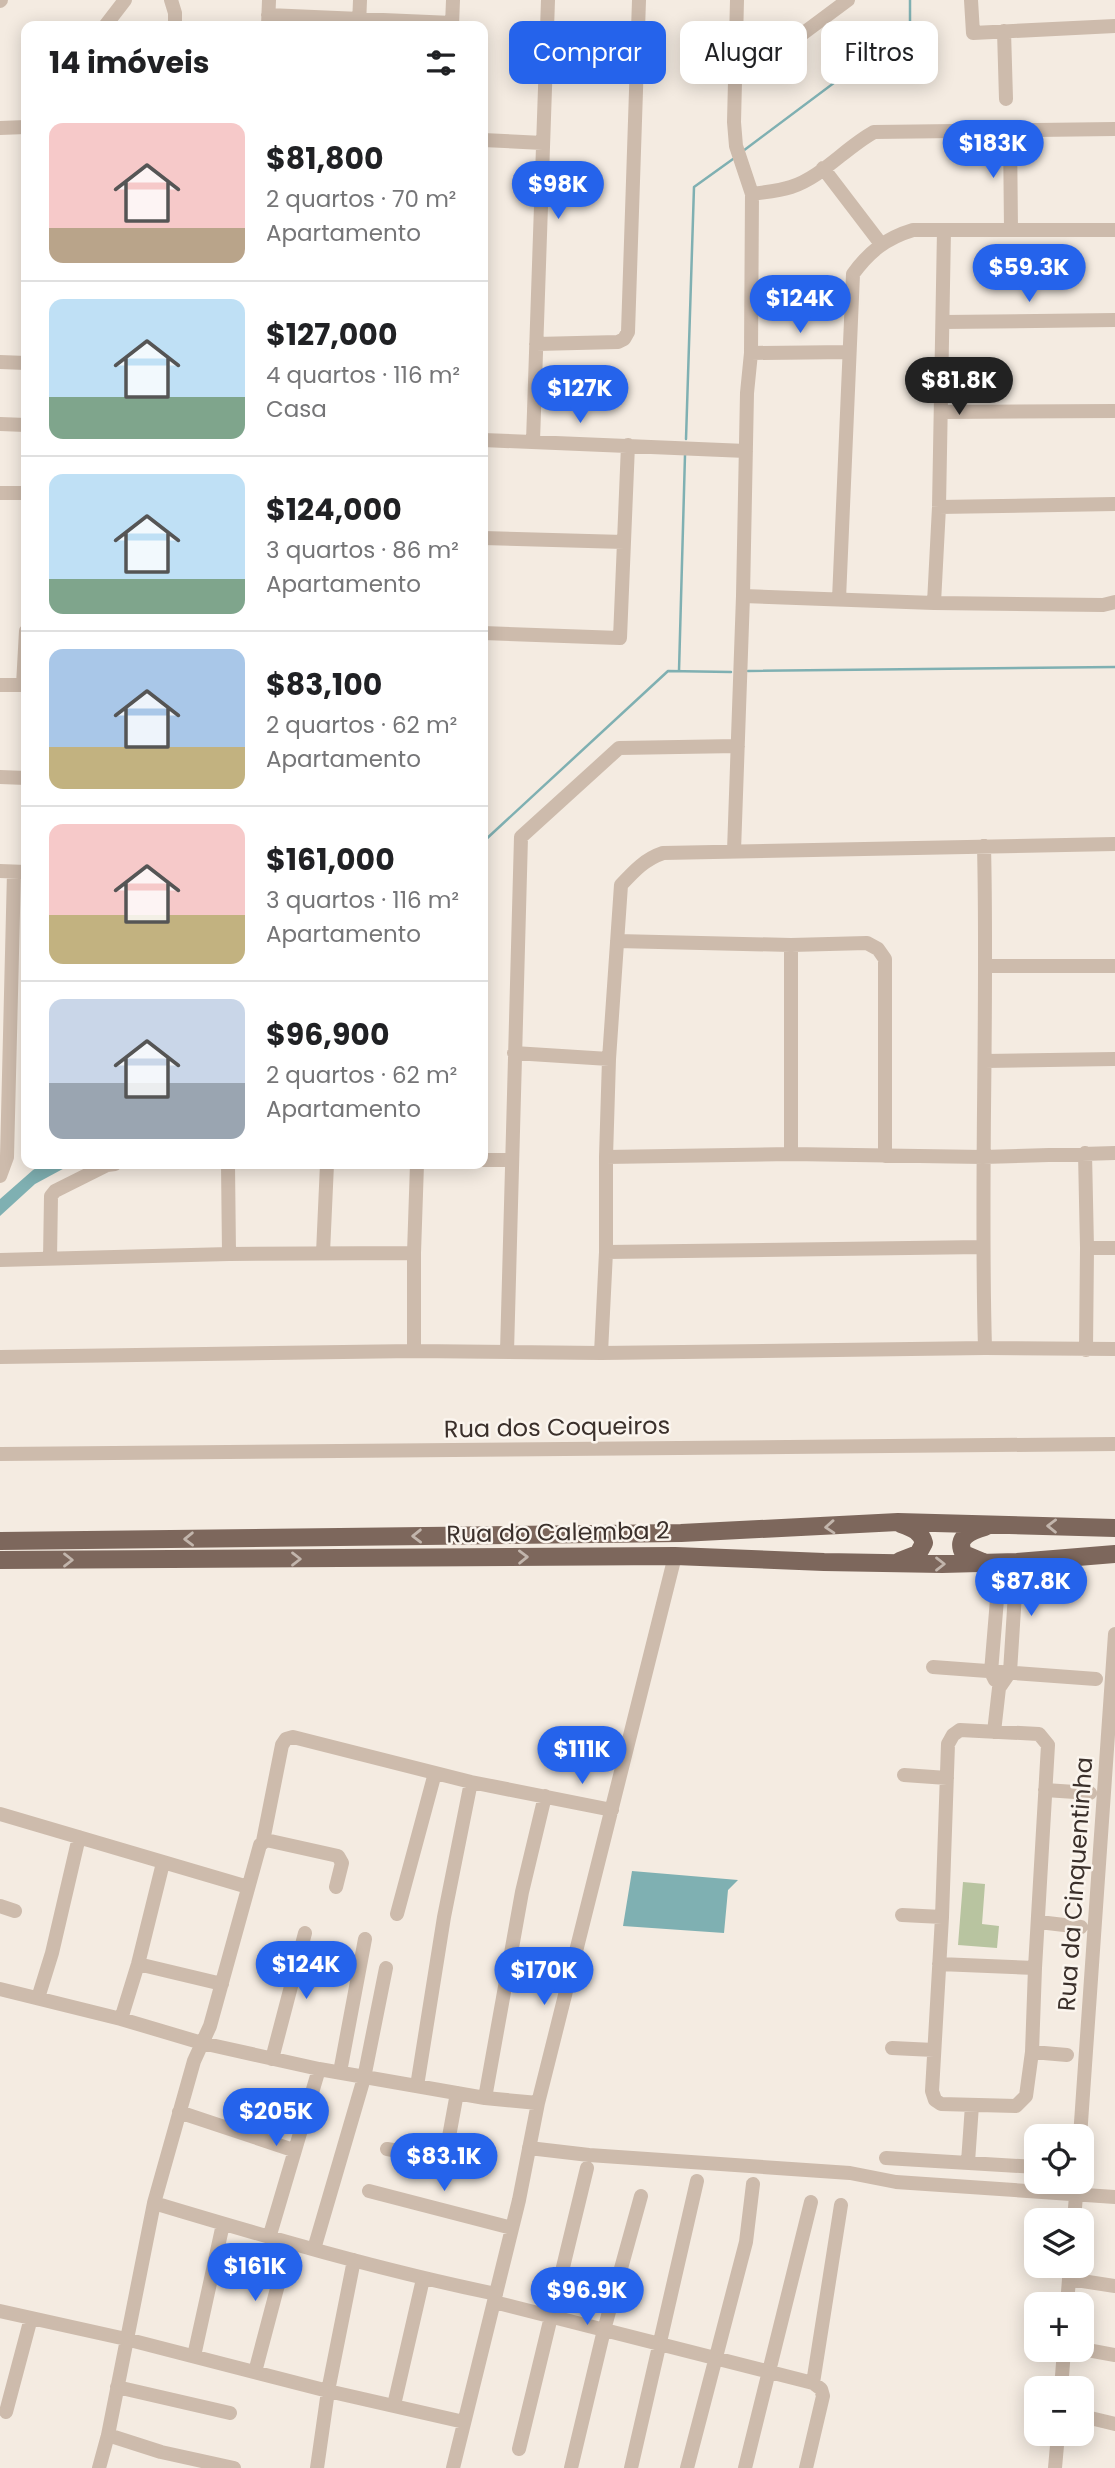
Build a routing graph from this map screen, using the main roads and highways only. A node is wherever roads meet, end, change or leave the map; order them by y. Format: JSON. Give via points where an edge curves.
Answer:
{"nodes":[{"id":1,"x":898,"y":1522,"type":"junction"},
{"id":2,"x":988,"y":1526,"type":"junction"},
{"id":3,"x":1115,"y":1528,"type":"edge"},
{"id":4,"x":0,"y":1541,"type":"edge"},
{"id":5,"x":1115,"y":1554,"type":"edge"},
{"id":6,"x":0,"y":1560,"type":"edge"},
{"id":7,"x":894,"y":1563,"type":"junction"},
{"id":8,"x":1001,"y":1563,"type":"junction"}],
"edges":[{"from":1,"to":2,"type":"main road","name":"Rua do Calemba 2"},
{"from":1,"to":4,"type":"main road","name":"Rua do Calemba 2","one_way":true,"via":[[681,1534]]},
{"from":1,"to":7,"type":"main road","via":[[915,1529],[923,1546],[918,1554]]},
{"from":3,"to":2,"type":"main road","name":"Rua do Calemba 2","one_way":true},
{"from":2,"to":8,"type":"main road","via":[[962,1539],[964,1554]]},
{"from":5,"to":8,"type":"main road","name":"Rua do Calemba 2"},
{"from":6,"to":7,"type":"main road","name":"Rua do Calemba 2","one_way":true,"via":[[675,1556]]},
{"from":7,"to":8,"type":"main road","name":"Rua do Calemba 2","one_way":true}]}
